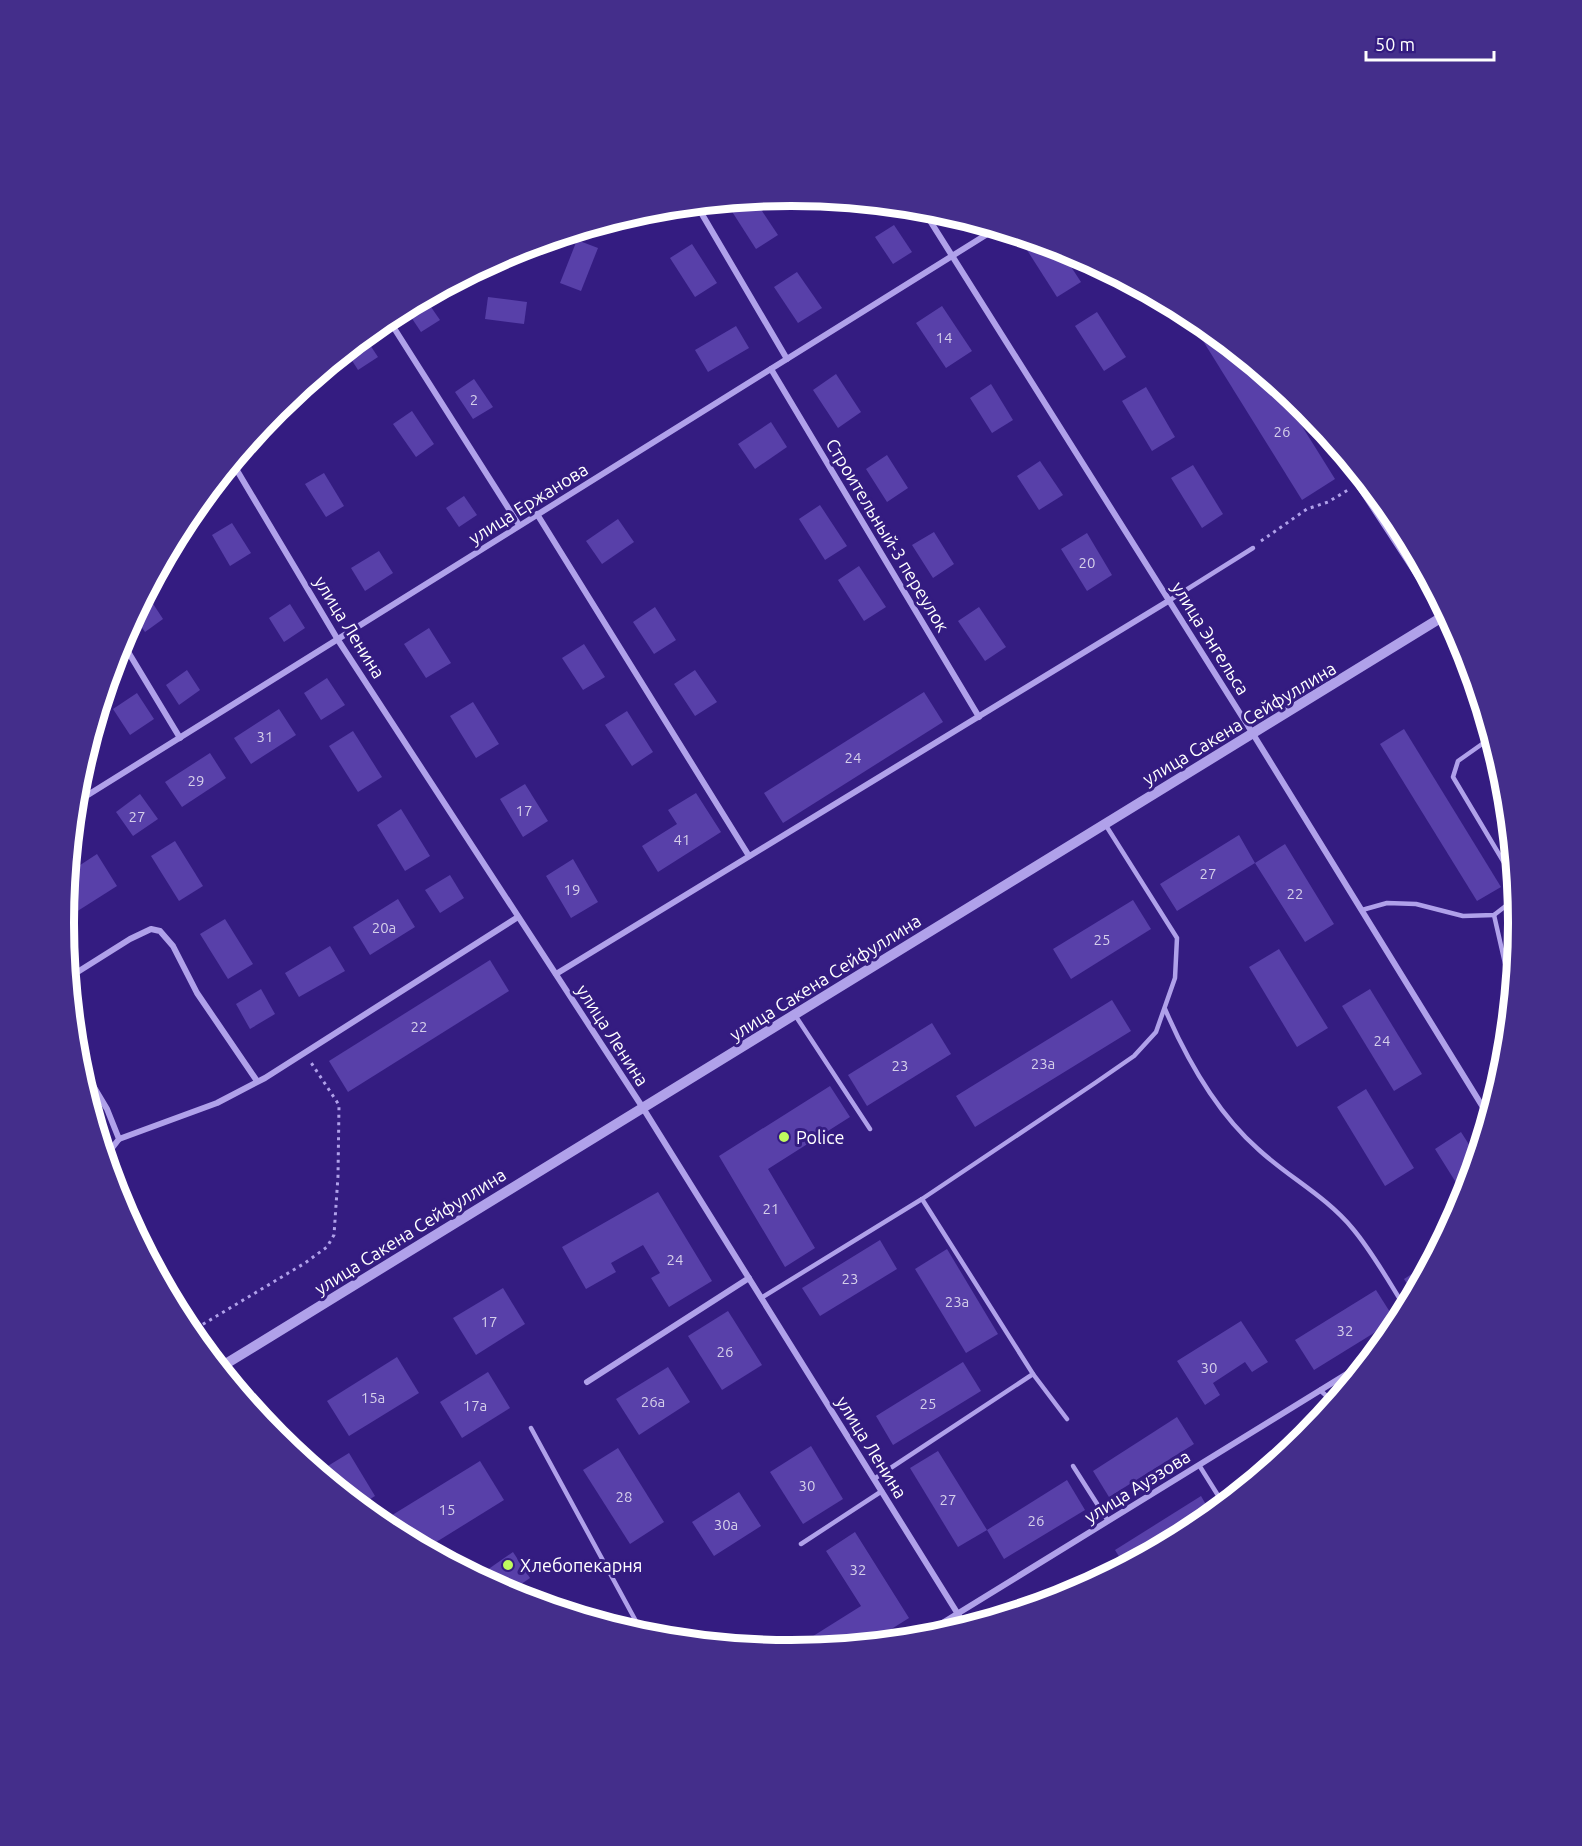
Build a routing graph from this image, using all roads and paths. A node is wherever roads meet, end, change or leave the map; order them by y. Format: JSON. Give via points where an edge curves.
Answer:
{"nodes":[{"id":1,"x":700,"y":212,"type":"edge"},
{"id":2,"x":929,"y":219,"type":"edge"},
{"id":3,"x":988,"y":234,"type":"edge"},
{"id":4,"x":953,"y":256,"type":"junction"},
{"id":5,"x":393,"y":326,"type":"edge"},
{"id":6,"x":787,"y":359,"type":"junction"},
{"id":7,"x":771,"y":369,"type":"junction"},
{"id":8,"x":236,"y":469,"type":"edge"},
{"id":9,"x":1358,"y":484,"type":"joint"},
{"id":10,"x":537,"y":514,"type":"junction"},
{"id":11,"x":519,"y":525,"type":"junction"},
{"id":12,"x":1252,"y":548,"type":"joint"},
{"id":13,"x":1413,"y":566,"type":"edge"},
{"id":14,"x":1170,"y":600,"type":"junction"},
{"id":15,"x":1441,"y":618,"type":"edge"},
{"id":16,"x":338,"y":640,"type":"junction"},
{"id":17,"x":127,"y":650,"type":"edge"},
{"id":18,"x":978,"y":717,"type":"junction"},
{"id":19,"x":1253,"y":734,"type":"junction"},
{"id":20,"x":180,"y":738,"type":"junction"},
{"id":21,"x":1485,"y":742,"type":"edge"},
{"id":22,"x":85,"y":797,"type":"edge"},
{"id":23,"x":1105,"y":824,"type":"junction"},
{"id":24,"x":749,"y":856,"type":"junction"},
{"id":25,"x":1506,"y":866,"type":"edge"},
{"id":26,"x":1508,"y":904,"type":"edge"},
{"id":27,"x":1362,"y":910,"type":"junction"},
{"id":28,"x":1494,"y":915,"type":"junction"},
{"id":29,"x":518,"y":917,"type":"junction"},
{"id":30,"x":1507,"y":971,"type":"edge"},
{"id":31,"x":75,"y":973,"type":"edge"},
{"id":32,"x":556,"y":974,"type":"junction"},
{"id":33,"x":1165,"y":1009,"type":"junction"},
{"id":34,"x":795,"y":1015,"type":"junction"},
{"id":35,"x":303,"y":1052,"type":"junction"},
{"id":36,"x":257,"y":1082,"type":"junction"},
{"id":37,"x":92,"y":1084,"type":"edge"},
{"id":38,"x":643,"y":1108,"type":"junction"},
{"id":39,"x":1484,"y":1109,"type":"edge"},
{"id":40,"x":870,"y":1129,"type":"dead end"},
{"id":41,"x":119,"y":1139,"type":"junction"},
{"id":42,"x":111,"y":1150,"type":"edge"},
{"id":43,"x":921,"y":1199,"type":"junction"},
{"id":44,"x":749,"y":1278,"type":"junction"},
{"id":45,"x":761,"y":1298,"type":"junction"},
{"id":46,"x":1401,"y":1301,"type":"edge"},
{"id":47,"x":198,"y":1327,"type":"edge"},
{"id":48,"x":225,"y":1364,"type":"edge"},
{"id":49,"x":1350,"y":1372,"type":"edge"},
{"id":50,"x":1033,"y":1374,"type":"junction"},
{"id":51,"x":587,"y":1382,"type":"dead end"},
{"id":52,"x":1320,"y":1390,"type":"junction"},
{"id":53,"x":1328,"y":1398,"type":"edge"},
{"id":54,"x":1067,"y":1419,"type":"dead end"},
{"id":55,"x":531,"y":1428,"type":"dead end"},
{"id":56,"x":1199,"y":1465,"type":"junction"},
{"id":57,"x":1073,"y":1466,"type":"dead end"},
{"id":58,"x":874,"y":1479,"type":"junction"},
{"id":59,"x":882,"y":1491,"type":"junction"},
{"id":60,"x":1220,"y":1498,"type":"edge"},
{"id":61,"x":1108,"y":1521,"type":"junction"},
{"id":62,"x":801,"y":1544,"type":"dead end"},
{"id":63,"x":958,"y":1613,"type":"junction"},
{"id":64,"x":962,"y":1620,"type":"edge"},
{"id":65,"x":637,"y":1624,"type":"edge"},
{"id":66,"x":938,"y":1625,"type":"edge"}],
"edges":[{"from":1,"to":6,"type":"street"},
{"from":2,"to":4,"type":"street","name":"улица Энгельса"},
{"from":3,"to":4,"type":"street","name":"улица Ержанова"},
{"from":4,"to":6,"type":"street","name":"улица Ержанова"},
{"from":4,"to":14,"type":"street","name":"улица Энгельса"},
{"from":5,"to":11,"type":"street"},
{"from":6,"to":7,"type":"street","name":"улица Ержанова"},
{"from":7,"to":10,"type":"street","name":"улица Ержанова"},
{"from":7,"to":18,"type":"street","name":"Строительный-3 переулок"},
{"from":8,"to":16,"type":"street","name":"улица Ленина"},
{"from":9,"to":12,"type":"path","via":[[1307,509]]},
{"from":9,"to":13,"type":"street"},
{"from":10,"to":11,"type":"street","name":"улица Ержанова"},
{"from":10,"to":24,"type":"street"},
{"from":11,"to":16,"type":"street","name":"улица Ержанова"},
{"from":12,"to":14,"type":"lane"},
{"from":14,"to":18,"type":"street"},
{"from":14,"to":19,"type":"street","name":"улица Энгельса"},
{"from":15,"to":19,"type":"street","name":"улица Сакена Сейфуллина"},
{"from":16,"to":20,"type":"street","name":"улица Ержанова"},
{"from":16,"to":29,"type":"street","name":"улица Ленина"},
{"from":17,"to":20,"type":"street"},
{"from":18,"to":24,"type":"street"},
{"from":19,"to":23,"type":"street","name":"улица Сакена Сейфуллина"},
{"from":19,"to":27,"type":"street","name":"улица Энгельса"},
{"from":20,"to":22,"type":"street","name":"улица Ержанова"},
{"from":21,"to":25,"type":"lane","via":[[1458,761],[1453,777]]},
{"from":23,"to":33,"type":"lane","via":[[1177,938],[1175,978]]},
{"from":23,"to":34,"type":"street","name":"улица Сакена Сейфуллина"},
{"from":24,"to":32,"type":"street"},
{"from":26,"to":28,"type":"lane"},
{"from":27,"to":28,"type":"lane","via":[[1387,903],[1416,904],[1463,916]]},
{"from":27,"to":39,"type":"street","name":"улица Энгельса"},
{"from":28,"to":30,"type":"lane"},
{"from":29,"to":32,"type":"street","name":"улица Ленина"},
{"from":29,"to":35,"type":"street"},
{"from":31,"to":36,"type":"street","via":[[130,939],[151,929],[160,931]]},
{"from":32,"to":38,"type":"street","name":"улица Ленина"},
{"from":33,"to":43,"type":"lane","via":[[1156,1032],[1134,1056]]},
{"from":33,"to":46,"type":"lane","via":[[1205,1087],[1257,1149],[1326,1202],[1352,1228]]},
{"from":34,"to":38,"type":"street","name":"улица Сакена Сейфуллина"},
{"from":34,"to":40,"type":"lane"},
{"from":35,"to":36,"type":"street"},
{"from":35,"to":47,"type":"path","via":[[339,1106],[334,1235],[327,1247],[305,1263]]},
{"from":36,"to":41,"type":"street","via":[[217,1103]]},
{"from":37,"to":41,"type":"street"},
{"from":38,"to":44,"type":"street","name":"улица Ленина"},
{"from":38,"to":48,"type":"street","name":"улица Сакена Сейфуллина"},
{"from":41,"to":42,"type":"street"},
{"from":43,"to":45,"type":"lane"},
{"from":43,"to":50,"type":"lane"},
{"from":44,"to":45,"type":"street","name":"улица Ленина"},
{"from":44,"to":51,"type":"street"},
{"from":45,"to":58,"type":"street","name":"улица Ленина"},
{"from":49,"to":52,"type":"street","name":"улица Ауэзова"},
{"from":50,"to":54,"type":"lane"},
{"from":50,"to":58,"type":"lane"},
{"from":52,"to":53,"type":"lane"},
{"from":52,"to":56,"type":"street","name":"улица Ауэзова"},
{"from":55,"to":65,"type":"lane"},
{"from":56,"to":60,"type":"lane"},
{"from":56,"to":61,"type":"street","name":"улица Ауэзова"},
{"from":57,"to":61,"type":"lane"},
{"from":58,"to":59,"type":"street","name":"улица Ленина"},
{"from":59,"to":62,"type":"lane"},
{"from":59,"to":63,"type":"street","name":"улица Ленина"},
{"from":61,"to":63,"type":"street","name":"улица Ауэзова"},
{"from":63,"to":64,"type":"street","name":"улица Ленина"},
{"from":63,"to":66,"type":"street","name":"улица Ауэзова"}]}
